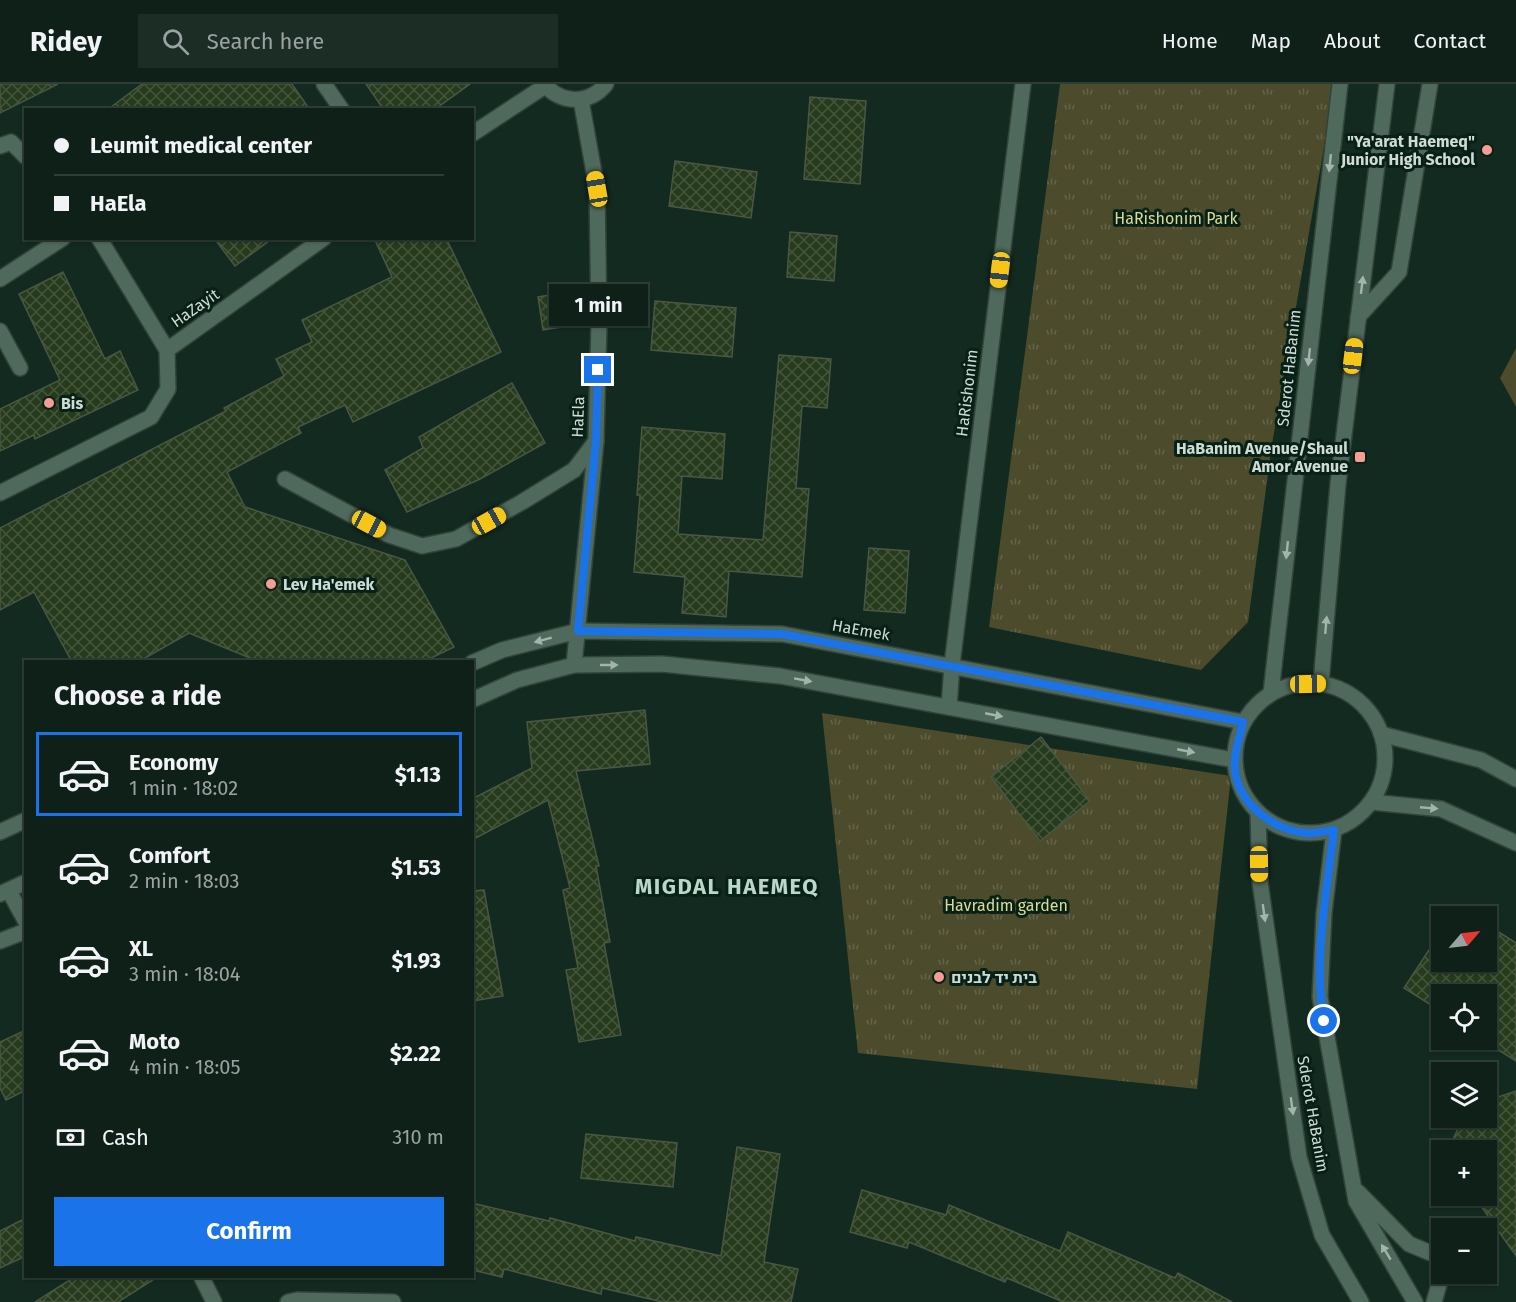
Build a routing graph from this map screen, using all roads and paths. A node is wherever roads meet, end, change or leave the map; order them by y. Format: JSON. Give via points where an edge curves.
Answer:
{"nodes":[{"id":1,"x":324,"y":84,"type":"edge"},
{"id":2,"x":606,"y":84,"type":"edge"},
{"id":3,"x":1023,"y":84,"type":"edge"},
{"id":4,"x":1340,"y":84,"type":"edge"},
{"id":5,"x":1387,"y":84,"type":"edge"},
{"id":6,"x":1430,"y":84,"type":"edge"},
{"id":7,"x":545,"y":85,"type":"edge"},
{"id":8,"x":581,"y":100,"type":"junction"},
{"id":9,"x":341,"y":108,"type":"edge"},
{"id":10,"x":474,"y":133,"type":"edge"},
{"id":11,"x":0,"y":146,"type":"edge"},
{"id":12,"x":24,"y":155,"type":"edge"},
{"id":13,"x":60,"y":240,"type":"edge"},
{"id":14,"x":100,"y":240,"type":"edge"},
{"id":15,"x":321,"y":240,"type":"edge"},
{"id":16,"x":0,"y":279,"type":"edge"},
{"id":17,"x":1358,"y":316,"type":"junction"},
{"id":18,"x":0,"y":331,"type":"edge"},
{"id":19,"x":167,"y":350,"type":"junction"},
{"id":20,"x":20,"y":368,"type":"dead end"},
{"id":21,"x":596,"y":441,"type":"junction"},
{"id":22,"x":285,"y":479,"type":"dead end"},
{"id":23,"x":0,"y":494,"type":"edge"},
{"id":24,"x":578,"y":631,"type":"junction"},
{"id":25,"x":474,"y":662,"type":"edge"},
{"id":26,"x":574,"y":665,"type":"junction"},
{"id":27,"x":952,"y":665,"type":"junction"},
{"id":28,"x":1321,"y":683,"type":"junction"},
{"id":29,"x":1271,"y":693,"type":"junction"},
{"id":30,"x":474,"y":699,"type":"edge"},
{"id":31,"x":949,"y":707,"type":"junction"},
{"id":32,"x":1243,"y":722,"type":"junction"},
{"id":33,"x":1382,"y":735,"type":"junction"},
{"id":34,"x":1234,"y":760,"type":"junction"},
{"id":35,"x":1516,"y":779,"type":"edge"},
{"id":36,"x":1371,"y":802,"type":"junction"},
{"id":37,"x":1258,"y":813,"type":"junction"},
{"id":38,"x":24,"y":821,"type":"edge"},
{"id":39,"x":1334,"y":830,"type":"junction"},
{"id":40,"x":0,"y":832,"type":"edge"},
{"id":41,"x":1516,"y":843,"type":"edge"},
{"id":42,"x":24,"y":883,"type":"edge"},
{"id":43,"x":5,"y":892,"type":"edge"},
{"id":44,"x":24,"y":919,"type":"edge"},
{"id":45,"x":24,"y":932,"type":"edge"},
{"id":46,"x":0,"y":941,"type":"edge"},
{"id":47,"x":1353,"y":1186,"type":"junction"},
{"id":48,"x":1431,"y":1253,"type":"edge"},
{"id":49,"x":202,"y":1278,"type":"edge"},
{"id":50,"x":1439,"y":1284,"type":"edge"},
{"id":51,"x":214,"y":1302,"type":"edge"},
{"id":52,"x":288,"y":1302,"type":"edge"},
{"id":53,"x":393,"y":1302,"type":"edge"},
{"id":54,"x":1361,"y":1302,"type":"edge"},
{"id":55,"x":1415,"y":1302,"type":"edge"},
{"id":56,"x":1434,"y":1302,"type":"edge"}],
"edges":[{"from":1,"to":9,"type":"main road"},
{"from":2,"to":8,"type":"main road"},
{"from":3,"to":27,"type":"main road","name":"HaRishonim"},
{"from":4,"to":29,"type":"main road","name":"Sderot HaBanim","one_way":true},
{"from":17,"to":5,"type":"main road","one_way":true},
{"from":6,"to":17,"type":"main road","via":[[1400,272]]},
{"from":7,"to":8,"type":"main road","via":[[561,98]]},
{"from":7,"to":10,"type":"main road"},
{"from":8,"to":21,"type":"main road","name":"HaEla","via":[[597,189]]},
{"from":11,"to":12,"type":"main road","via":[[11,142]]},
{"from":13,"to":16,"type":"main road"},
{"from":14,"to":19,"type":"main road"},
{"from":15,"to":19,"type":"main road","name":"HaZayit"},
{"from":28,"to":17,"type":"main road","one_way":true,"via":[[1338,484]]},
{"from":18,"to":20,"type":"main road"},
{"from":19,"to":23,"type":"main road","name":"HaZayit","via":[[168,389],[151,417]]},
{"from":21,"to":22,"type":"main road","via":[[574,470],[522,502],[456,539],[422,546],[389,535]]},
{"from":21,"to":24,"type":"main road","name":"HaEla"},
{"from":24,"to":25,"type":"main road","name":"HaEmek","one_way":true,"via":[[502,650]]},
{"from":24,"to":26,"type":"main road","name":"HaEla"},
{"from":24,"to":27,"type":"main road","name":"HaEmek","via":[[782,634]]},
{"from":26,"to":30,"type":"main road","via":[[517,680]]},
{"from":26,"to":31,"type":"main road","one_way":true,"via":[[662,664],[780,676]]},
{"from":27,"to":31,"type":"main road","name":"HaRishonim"},
{"from":27,"to":32,"type":"main road","name":"HaEmek"},
{"from":28,"to":29,"type":"main road","via":[[1295,684]]},
{"from":28,"to":33,"type":"main road","via":[[1347,693],[1368,710]]},
{"from":29,"to":32,"type":"main road","via":[[1255,705]]},
{"from":31,"to":34,"type":"main road","one_way":true},
{"from":32,"to":34,"type":"main road"},
{"from":33,"to":35,"type":"main road","via":[[1481,760]]},
{"from":33,"to":36,"type":"main road","via":[[1382,781]]},
{"from":34,"to":37,"type":"main road","via":[[1245,797]]},
{"from":36,"to":39,"type":"main road","via":[[1355,819]]},
{"from":36,"to":41,"type":"main road","one_way":true,"via":[[1441,809]]},
{"from":37,"to":39,"type":"main road","via":[[1281,828],[1298,832]]},
{"from":37,"to":54,"type":"main road","name":"Sderot HaBanim","one_way":true,"via":[[1260,882],[1299,1157],[1322,1235]]},
{"from":38,"to":40,"type":"main road"},
{"from":39,"to":47,"type":"main road","name":"Sderot HaBanim","via":[[1324,913],[1320,997]]},
{"from":42,"to":43,"type":"main road"},
{"from":43,"to":44,"type":"main road"},
{"from":45,"to":46,"type":"main road"},
{"from":47,"to":48,"type":"main road","via":[[1409,1244]]},
{"from":55,"to":47,"type":"main road","name":"Sderot HaBanim","one_way":true,"via":[[1356,1201]]},
{"from":49,"to":51,"type":"main road"},
{"from":50,"to":56,"type":"main road"},
{"from":52,"to":53,"type":"main road"}]}
